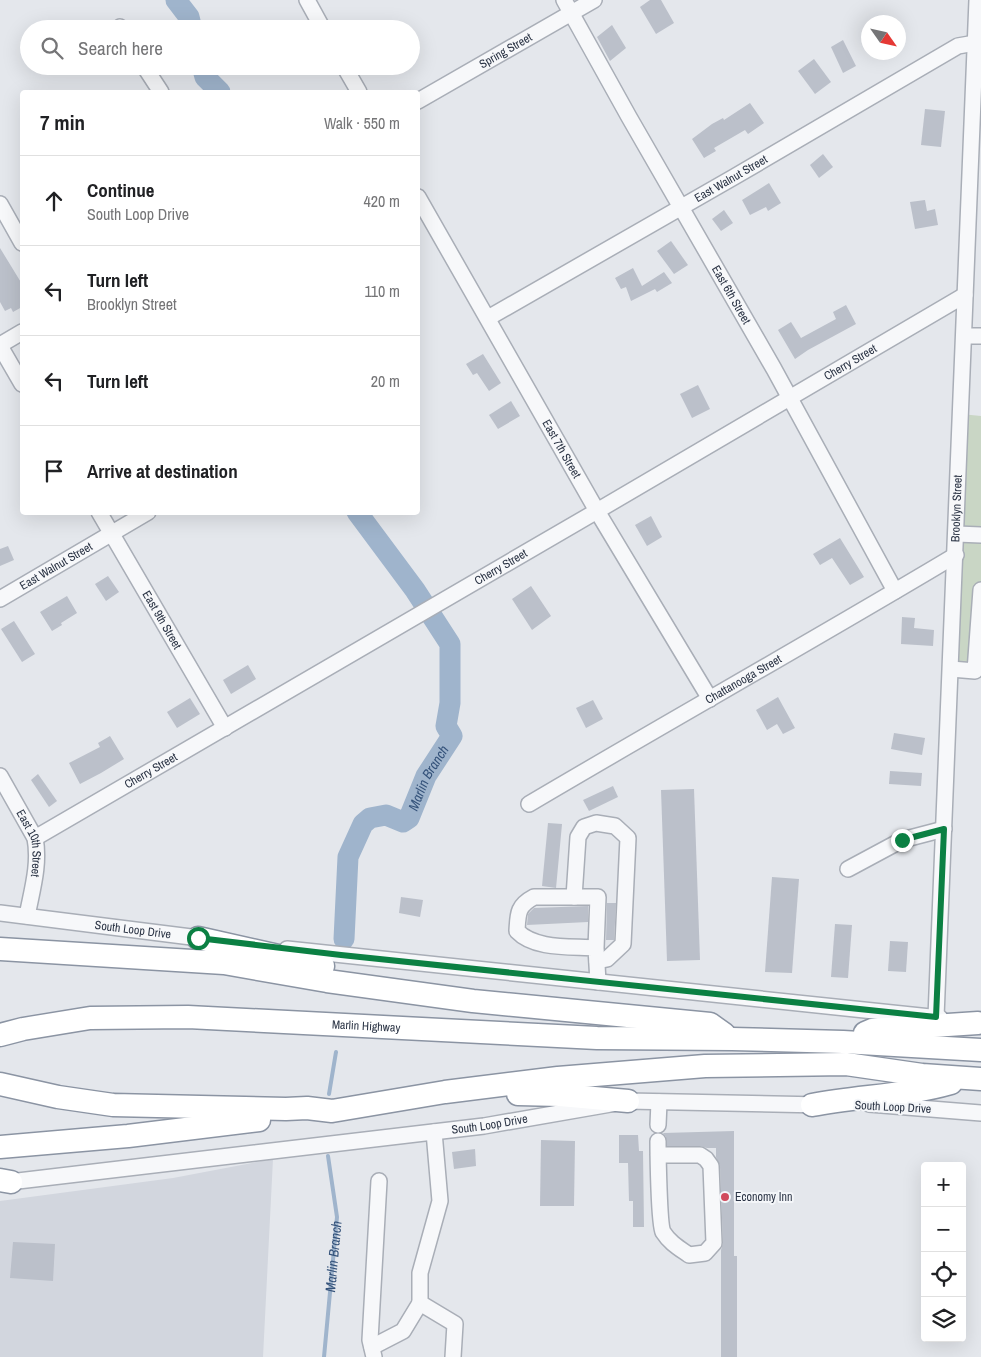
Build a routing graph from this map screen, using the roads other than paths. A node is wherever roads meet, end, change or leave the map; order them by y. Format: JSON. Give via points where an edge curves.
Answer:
{"nodes":[{"id":1,"x":307,"y":0,"type":"edge"},
{"id":2,"x":594,"y":0,"type":"edge"},
{"id":3,"x":977,"y":0,"type":"edge"},
{"id":4,"x":568,"y":6,"type":"edge"},
{"id":5,"x":318,"y":20,"type":"edge"},
{"id":6,"x":978,"y":43,"type":"edge"},
{"id":7,"x":150,"y":75,"type":"edge"},
{"id":8,"x":349,"y":75,"type":"edge"},
{"id":9,"x":160,"y":90,"type":"edge"},
{"id":10,"x":358,"y":90,"type":"edge"},
{"id":11,"x":420,"y":100,"type":"edge"},
{"id":12,"x":975,"y":190,"type":"edge"},
{"id":13,"x":420,"y":200,"type":"edge"},
{"id":14,"x":0,"y":204,"type":"edge"},
{"id":15,"x":681,"y":208,"type":"junction"},
{"id":16,"x":20,"y":239,"type":"edge"},
{"id":17,"x":965,"y":295,"type":"junction"},
{"id":18,"x":488,"y":318,"type":"junction"},
{"id":19,"x":20,"y":333,"type":"edge"},
{"id":20,"x":964,"y":336,"type":"junction"},
{"id":21,"x":981,"y":336,"type":"edge"},
{"id":22,"x":0,"y":346,"type":"edge"},
{"id":23,"x":20,"y":381,"type":"edge"},
{"id":24,"x":790,"y":398,"type":"junction"},
{"id":25,"x":597,"y":511,"type":"junction"},
{"id":26,"x":101,"y":515,"type":"edge"},
{"id":27,"x":143,"y":515,"type":"edge"},
{"id":28,"x":111,"y":534,"type":"junction"},
{"id":29,"x":956,"y":534,"type":"junction"},
{"id":30,"x":981,"y":535,"type":"edge"},
{"id":31,"x":956,"y":556,"type":"junction"},
{"id":32,"x":981,"y":590,"type":"edge"},
{"id":33,"x":895,"y":592,"type":"junction"},
{"id":34,"x":0,"y":599,"type":"edge"},
{"id":35,"x":951,"y":669,"type":"junction"},
{"id":36,"x":710,"y":699,"type":"junction"},
{"id":37,"x":225,"y":728,"type":"junction"},
{"id":38,"x":0,"y":776,"type":"edge"},
{"id":39,"x":529,"y":804,"type":"dead end"},
{"id":40,"x":944,"y":829,"type":"junction"},
{"id":41,"x":35,"y":838,"type":"junction"},
{"id":42,"x":848,"y":869,"type":"dead end"},
{"id":43,"x":574,"y":897,"type":"junction"},
{"id":44,"x":598,"y":897,"type":"junction"},
{"id":45,"x":625,"y":898,"type":"junction"},
{"id":46,"x":0,"y":913,"type":"edge"},
{"id":47,"x":27,"y":916,"type":"junction"},
{"id":48,"x":198,"y":938,"type":"junction"},
{"id":49,"x":0,"y":948,"type":"edge"},
{"id":50,"x":596,"y":954,"type":"junction"},
{"id":51,"x":598,"y":982,"type":"junction"},
{"id":52,"x":473,"y":1000,"type":"junction"},
{"id":53,"x":936,"y":1017,"type":"junction"},
{"id":54,"x":980,"y":1023,"type":"edge"},
{"id":55,"x":0,"y":1035,"type":"edge"},
{"id":56,"x":732,"y":1039,"type":"junction"},
{"id":57,"x":843,"y":1042,"type":"junction"},
{"id":58,"x":981,"y":1050,"type":"edge"},
{"id":59,"x":974,"y":1078,"type":"edge"},
{"id":60,"x":0,"y":1084,"type":"edge"},
{"id":61,"x":445,"y":1092,"type":"junction"},
{"id":62,"x":628,"y":1101,"type":"junction"},
{"id":63,"x":659,"y":1102,"type":"junction"},
{"id":64,"x":812,"y":1105,"type":"junction"},
{"id":65,"x":332,"y":1112,"type":"junction"},
{"id":66,"x":981,"y":1113,"type":"edge"},
{"id":67,"x":658,"y":1125,"type":"dead end"},
{"id":68,"x":434,"y":1132,"type":"junction"},
{"id":69,"x":0,"y":1147,"type":"edge"},
{"id":70,"x":658,"y":1148,"type":"joint"},
{"id":71,"x":379,"y":1181,"type":"dead end"},
{"id":72,"x":4,"y":1182,"type":"edge"},
{"id":73,"x":420,"y":1303,"type":"junction"},
{"id":74,"x":373,"y":1352,"type":"edge"},
{"id":75,"x":453,"y":1357,"type":"edge"}],
"edges":[{"from":1,"to":5,"type":"street"},
{"from":2,"to":4,"type":"street","name":"Spring Street"},
{"from":3,"to":6,"type":"street","name":"Brooklyn Street"},
{"from":4,"to":11,"type":"street","name":"Spring Street"},
{"from":4,"to":15,"type":"street","name":"East 6th Street"},
{"from":6,"to":12,"type":"street","name":"Brooklyn Street"},
{"from":6,"to":15,"type":"street","name":"East Walnut Street","via":[[958,46]]},
{"from":7,"to":9,"type":"street"},
{"from":8,"to":10,"type":"street"},
{"from":12,"to":17,"type":"street","name":"Brooklyn Street"},
{"from":13,"to":18,"type":"street","name":"East 7th Street"},
{"from":14,"to":16,"type":"street"},
{"from":15,"to":18,"type":"street","name":"East Walnut Street"},
{"from":15,"to":24,"type":"street","name":"East 6th Street"},
{"from":17,"to":20,"type":"street","name":"Brooklyn Street"},
{"from":17,"to":24,"type":"street","name":"Cherry Street"},
{"from":18,"to":25,"type":"street","name":"East 7th Street"},
{"from":19,"to":22,"type":"street"},
{"from":20,"to":21,"type":"street"},
{"from":20,"to":29,"type":"street","name":"Brooklyn Street"},
{"from":22,"to":23,"type":"street"},
{"from":24,"to":25,"type":"street","name":"Cherry Street"},
{"from":24,"to":33,"type":"street","name":"East 6th Street"},
{"from":25,"to":36,"type":"street","name":"East 7th Street"},
{"from":25,"to":37,"type":"street","name":"Cherry Street"},
{"from":26,"to":28,"type":"street","name":"East 9th Street"},
{"from":27,"to":28,"type":"street","name":"East Walnut Street"},
{"from":28,"to":34,"type":"street","name":"East Walnut Street"},
{"from":28,"to":37,"type":"street","name":"East 9th Street"},
{"from":29,"to":30,"type":"street"},
{"from":29,"to":31,"type":"street","name":"Brooklyn Street"},
{"from":31,"to":33,"type":"street","name":"Chattanooga Street"},
{"from":31,"to":35,"type":"street","name":"Brooklyn Street"},
{"from":32,"to":35,"type":"street","via":[[975,671]]},
{"from":33,"to":36,"type":"street","name":"Chattanooga Street"},
{"from":35,"to":40,"type":"street","name":"Brooklyn Street"},
{"from":36,"to":39,"type":"street","name":"Chattanooga Street"},
{"from":37,"to":41,"type":"street","name":"Cherry Street"},
{"from":38,"to":41,"type":"street","name":"East 10th Street"},
{"from":40,"to":42,"type":"street","via":[[902,840]]},
{"from":40,"to":53,"type":"street","name":"Brooklyn Street"},
{"from":41,"to":47,"type":"street","name":"East 10th Street","via":[[37,865]]},
{"from":43,"to":44,"type":"street"},
{"from":43,"to":45,"type":"street","via":[[578,837],[584,827],[596,823],[616,826],[628,838]]},
{"from":43,"to":50,"type":"street","via":[[534,897],[525,902],[518,912],[517,931],[548,944]]},
{"from":44,"to":45,"type":"street"},
{"from":44,"to":50,"type":"street"},
{"from":45,"to":50,"type":"street","via":[[623,944],[607,959]]},
{"from":46,"to":47,"type":"street","name":"South Loop Drive"},
{"from":47,"to":48,"type":"street","name":"South Loop Drive"},
{"from":48,"to":51,"type":"street","name":"South Loop Drive"},
{"from":48,"to":52,"type":"highway"},
{"from":49,"to":52,"type":"highway","via":[[224,963],[327,981]]},
{"from":50,"to":51,"type":"street"},
{"from":51,"to":53,"type":"street","name":"South Loop Drive"},
{"from":52,"to":56,"type":"highway","via":[[710,1024]]},
{"from":53,"to":54,"type":"street","name":"South Loop Drive"},
{"from":54,"to":57,"type":"highway","via":[[872,1030]]},
{"from":55,"to":56,"type":"highway","name":"Marlin Highway","via":[[90,1018],[188,1018],[597,1038]]},
{"from":56,"to":57,"type":"highway","name":"Marlin Highway"},
{"from":57,"to":58,"type":"highway","name":"Marlin Highway"},
{"from":59,"to":61,"type":"highway","via":[[922,1075],[846,1064],[705,1066],[558,1078]]},
{"from":59,"to":64,"type":"highway","via":[[930,1089]]},
{"from":60,"to":65,"type":"highway","via":[[113,1106],[307,1108]]},
{"from":61,"to":62,"type":"highway","via":[[560,1095]]},
{"from":61,"to":65,"type":"highway"},
{"from":62,"to":63,"type":"street","name":"South Loop Drive"},
{"from":62,"to":68,"type":"street","name":"South Loop Drive"},
{"from":63,"to":64,"type":"street","name":"South Loop Drive"},
{"from":63,"to":67,"type":"street"},
{"from":64,"to":66,"type":"street","name":"South Loop Drive","via":[[865,1104]]},
{"from":65,"to":69,"type":"highway"},
{"from":68,"to":72,"type":"street","name":"South Loop Drive"},
{"from":68,"to":73,"type":"street","via":[[440,1201],[420,1273]]},
{"from":70,"to":70,"type":"street","via":[[662,1230],[672,1244],[689,1255],[705,1253],[714,1243],[711,1166],[700,1155]]},
{"from":71,"to":74,"type":"street","via":[[370,1340]]},
{"from":73,"to":74,"type":"street","via":[[403,1331]]},
{"from":73,"to":75,"type":"street","via":[[455,1324]]}]}
